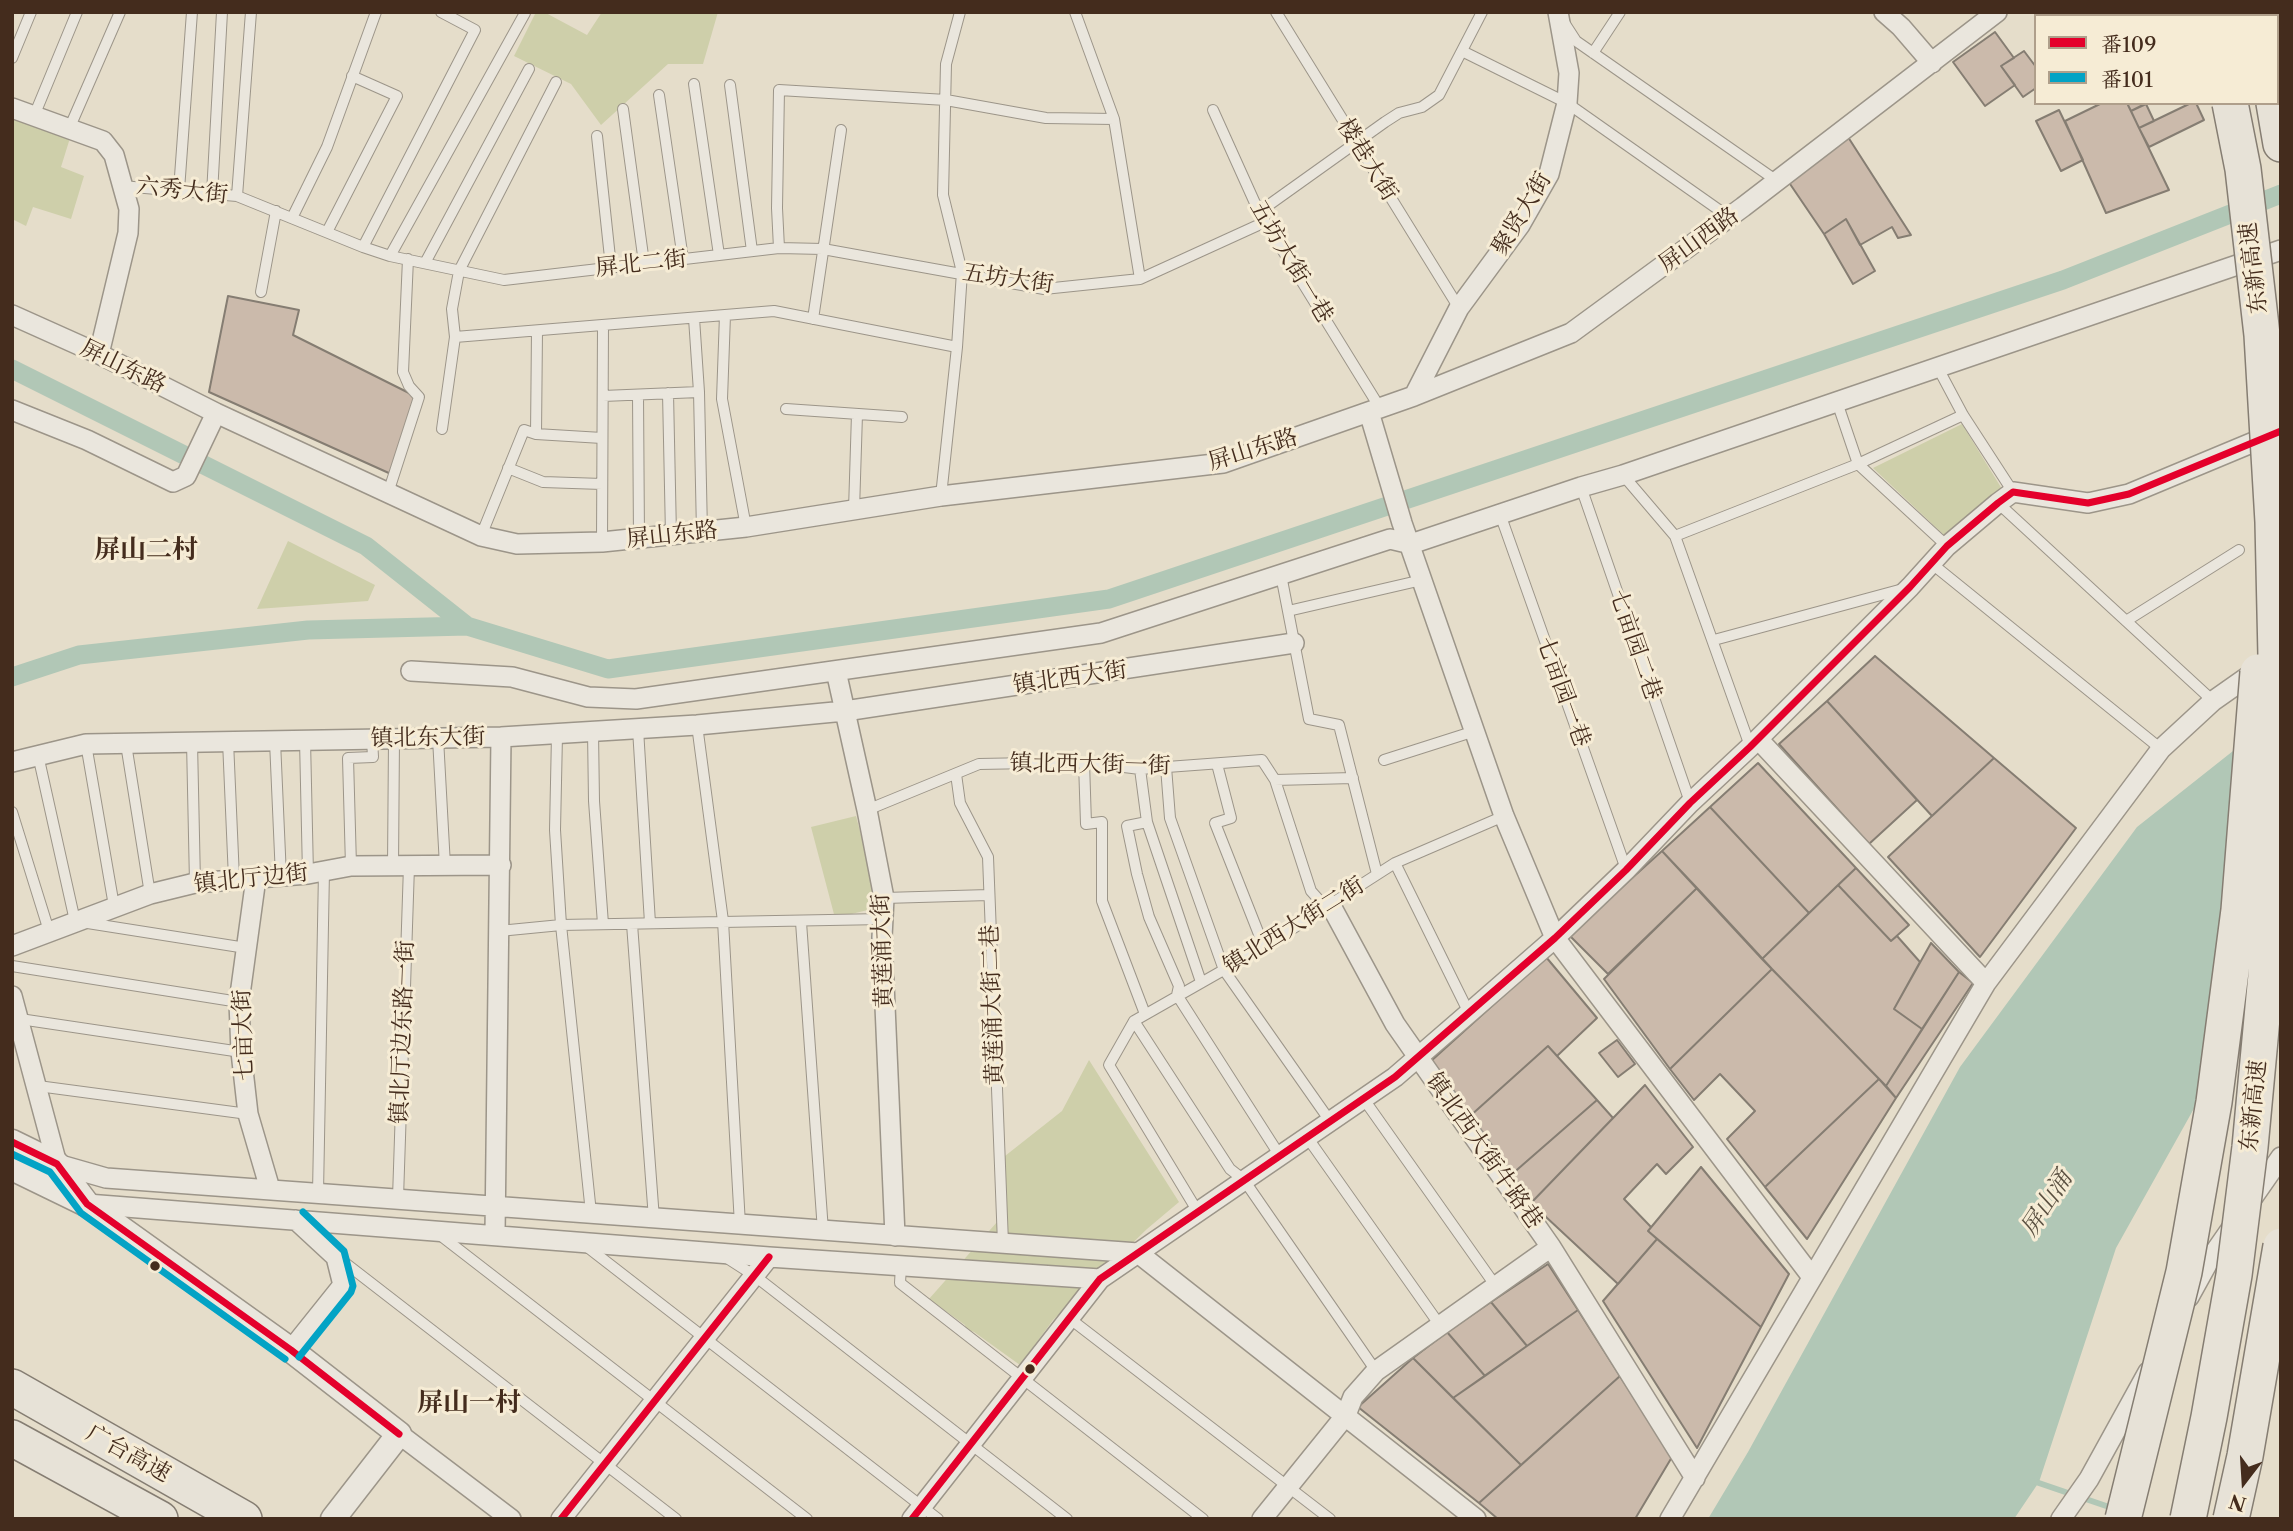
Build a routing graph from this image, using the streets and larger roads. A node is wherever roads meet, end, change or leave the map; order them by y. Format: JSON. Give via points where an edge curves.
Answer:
{"nodes":[{"id":1,"x":1558,"y":12,"type":"edge"},
{"id":2,"x":1884,"y":12,"type":"edge"},
{"id":3,"x":1997,"y":12,"type":"edge"},
{"id":4,"x":1932,"y":63,"type":"junction"},
{"id":5,"x":2230,"y":105,"type":"edge"},
{"id":6,"x":2274,"y":105,"type":"edge"},
{"id":7,"x":12,"y":108,"type":"edge"},
{"id":8,"x":2281,"y":144,"type":"edge"},
{"id":9,"x":2281,"y":250,"type":"edge"},
{"id":10,"x":12,"y":315,"type":"edge"},
{"id":11,"x":99,"y":354,"type":"junction"},
{"id":12,"x":1414,"y":396,"type":"junction"},
{"id":13,"x":12,"y":410,"type":"edge"},
{"id":14,"x":1375,"y":410,"type":"junction"},
{"id":15,"x":216,"y":413,"type":"junction"},
{"id":16,"x":2281,"y":431,"type":"edge"},
{"id":17,"x":1411,"y":544,"type":"junction"},
{"id":18,"x":2273,"y":544,"type":"junction"},
{"id":19,"x":1294,"y":643,"type":"road end"},
{"id":20,"x":2281,"y":654,"type":"edge"},
{"id":21,"x":411,"y":671,"type":"dead end"},
{"id":22,"x":836,"y":671,"type":"junction"},
{"id":23,"x":845,"y":711,"type":"junction"},
{"id":24,"x":501,"y":737,"type":"junction"},
{"id":25,"x":1754,"y":743,"type":"junction"},
{"id":26,"x":12,"y":762,"type":"edge"},
{"id":27,"x":501,"y":866,"type":"junction"},
{"id":28,"x":256,"y":878,"type":"junction"},
{"id":29,"x":1330,"y":904,"type":"road end"},
{"id":30,"x":1555,"y":938,"type":"junction"},
{"id":31,"x":12,"y":946,"type":"edge"},
{"id":32,"x":1986,"y":983,"type":"junction"},
{"id":33,"x":12,"y":996,"type":"edge"},
{"id":34,"x":1418,"y":1057,"type":"junction"},
{"id":35,"x":12,"y":1142,"type":"edge"},
{"id":36,"x":2281,"y":1157,"type":"edge"},
{"id":37,"x":57,"y":1164,"type":"junction"},
{"id":38,"x":12,"y":1168,"type":"edge"},
{"id":39,"x":270,"y":1189,"type":"junction"},
{"id":40,"x":87,"y":1204,"type":"junction"},
{"id":41,"x":496,"y":1206,"type":"junction"},
{"id":42,"x":296,"y":1220,"type":"junction"},
{"id":43,"x":495,"y":1234,"type":"junction"},
{"id":44,"x":895,"y":1236,"type":"junction"},
{"id":45,"x":2225,"y":1238,"type":"junction"},
{"id":46,"x":1551,"y":1247,"type":"junction"},
{"id":47,"x":2281,"y":1248,"type":"edge"},
{"id":48,"x":1138,"y":1253,"type":"junction"},
{"id":49,"x":769,"y":1257,"type":"junction"},
{"id":50,"x":1812,"y":1277,"type":"junction"},
{"id":51,"x":1100,"y":1279,"type":"junction"},
{"id":52,"x":291,"y":1350,"type":"junction"},
{"id":53,"x":12,"y":1387,"type":"edge"},
{"id":54,"x":1346,"y":1415,"type":"junction"},
{"id":55,"x":399,"y":1434,"type":"junction"},
{"id":56,"x":12,"y":1438,"type":"edge"},
{"id":57,"x":12,"y":1455,"type":"edge"},
{"id":58,"x":1695,"y":1478,"type":"junction"},
{"id":59,"x":917,"y":1513,"type":"edge"},
{"id":60,"x":2065,"y":1513,"type":"edge"},
{"id":61,"x":238,"y":1515,"type":"edge"},
{"id":62,"x":108,"y":1519,"type":"edge"},
{"id":63,"x":160,"y":1519,"type":"edge"},
{"id":64,"x":333,"y":1519,"type":"edge"},
{"id":65,"x":510,"y":1519,"type":"edge"},
{"id":66,"x":561,"y":1519,"type":"edge"},
{"id":67,"x":1262,"y":1519,"type":"edge"},
{"id":68,"x":1476,"y":1519,"type":"edge"},
{"id":69,"x":1670,"y":1519,"type":"edge"},
{"id":70,"x":2123,"y":1519,"type":"edge"},
{"id":71,"x":2188,"y":1519,"type":"edge"},
{"id":72,"x":2231,"y":1519,"type":"edge"}],
"edges":[{"from":1,"to":12,"type":"street","name":"聚贤大街","via":[[1569,73],[1567,103],[1549,174],[1520,225],[1459,308]]},
{"from":2,"to":4,"type":"street"},
{"from":3,"to":4,"type":"street","name":"屏山西路"},
{"from":4,"to":12,"type":"street","name":"屏山西路","via":[[1571,333]]},
{"from":5,"to":18,"type":"highway","name":"东新高速","bridge":true,"via":[[2243,169],[2262,335]]},
{"from":6,"to":8,"type":"highway"},
{"from":7,"to":11,"type":"street","name":"六秀大街","via":[[103,141],[114,155],[129,209],[128,233]]},
{"from":9,"to":17,"type":"street"},
{"from":10,"to":11,"type":"street","name":"屏山东路"},
{"from":11,"to":15,"type":"street","name":"屏山东路"},
{"from":12,"to":14,"type":"street","name":"屏山西路"},
{"from":13,"to":15,"type":"street","via":[[173,482],[186,476]]},
{"from":14,"to":15,"type":"street","name":"屏山东路","via":[[1223,463],[940,496],[746,527],[602,542],[517,544],[481,536]]},
{"from":14,"to":17,"type":"street","via":[[1384,467]]},
{"from":16,"to":25,"type":"street","via":[[2129,495],[2088,503],[2005,498],[1947,546]]},
{"from":17,"to":22,"type":"street","via":[[1390,540],[1101,633]]},
{"from":17,"to":30,"type":"street","via":[[1504,816]]},
{"from":18,"to":70,"type":"highway","bridge":true,"via":[[2239,910],[2214,1102],[2184,1272]]},
{"from":18,"to":71,"type":"highway","name":"东新高速","bridge":true,"via":[[2278,746],[2274,889],[2259,1070],[2234,1275]]},
{"from":19,"to":23,"type":"street","name":"镇北西大街"},
{"from":20,"to":32,"type":"street","via":[[2213,701],[2161,749]]},
{"from":21,"to":22,"type":"street","via":[[512,677],[588,697],[636,699]]},
{"from":22,"to":23,"type":"street","name":"黄莲涌大街"},
{"from":23,"to":24,"type":"street","name":"镇北东大街"},
{"from":23,"to":44,"type":"street","name":"黄莲涌大街","via":[[884,898]]},
{"from":24,"to":26,"type":"street","name":"镇北东大街","via":[[86,744]]},
{"from":24,"to":27,"type":"street"},
{"from":25,"to":30,"type":"street"},
{"from":25,"to":32,"type":"street"},
{"from":27,"to":28,"type":"street","name":"镇北厅边街","via":[[351,866]]},
{"from":27,"to":41,"type":"street"},
{"from":28,"to":31,"type":"street","name":"镇北厅边街","via":[[195,883],[150,894]]},
{"from":28,"to":39,"type":"street","name":"七亩大街","via":[[239,1002],[241,1052],[248,1114]]},
{"from":29,"to":34,"type":"street","name":"镇北西大街牛路巷"},
{"from":30,"to":34,"type":"street"},
{"from":30,"to":50,"type":"street"},
{"from":32,"to":50,"type":"street"},
{"from":33,"to":37,"type":"street"},
{"from":34,"to":46,"type":"street","name":"镇北西大街牛路巷"},
{"from":34,"to":48,"type":"street"},
{"from":35,"to":37,"type":"street"},
{"from":36,"to":45,"type":"street"},
{"from":37,"to":39,"type":"street","via":[[106,1178]]},
{"from":37,"to":40,"type":"street"},
{"from":38,"to":40,"type":"street"},
{"from":39,"to":41,"type":"street"},
{"from":40,"to":42,"type":"street"},
{"from":40,"to":52,"type":"street"},
{"from":41,"to":43,"type":"street"},
{"from":41,"to":44,"type":"street"},
{"from":42,"to":43,"type":"street"},
{"from":42,"to":52,"type":"street","via":[[337,1257],[342,1285]]},
{"from":43,"to":49,"type":"street"},
{"from":44,"to":48,"type":"street"},
{"from":45,"to":47,"type":"street"},
{"from":45,"to":60,"type":"street","via":[[2090,1479]]},
{"from":46,"to":54,"type":"street","via":[[1376,1371],[1353,1397]]},
{"from":46,"to":58,"type":"street","name":"镇北西大街牛路巷"},
{"from":47,"to":72,"type":"highway","bridge":true},
{"from":48,"to":51,"type":"street"},
{"from":48,"to":54,"type":"street"},
{"from":49,"to":51,"type":"street"},
{"from":49,"to":66,"type":"street"},
{"from":50,"to":58,"type":"street"},
{"from":51,"to":59,"type":"street"},
{"from":52,"to":55,"type":"street"},
{"from":53,"to":61,"type":"highway","name":"广台高速"},
{"from":54,"to":67,"type":"street"},
{"from":54,"to":68,"type":"street"},
{"from":55,"to":64,"type":"street"},
{"from":55,"to":65,"type":"street"},
{"from":56,"to":63,"type":"highway","name":"广台高速"},
{"from":57,"to":62,"type":"highway"},
{"from":58,"to":69,"type":"street"}]}
